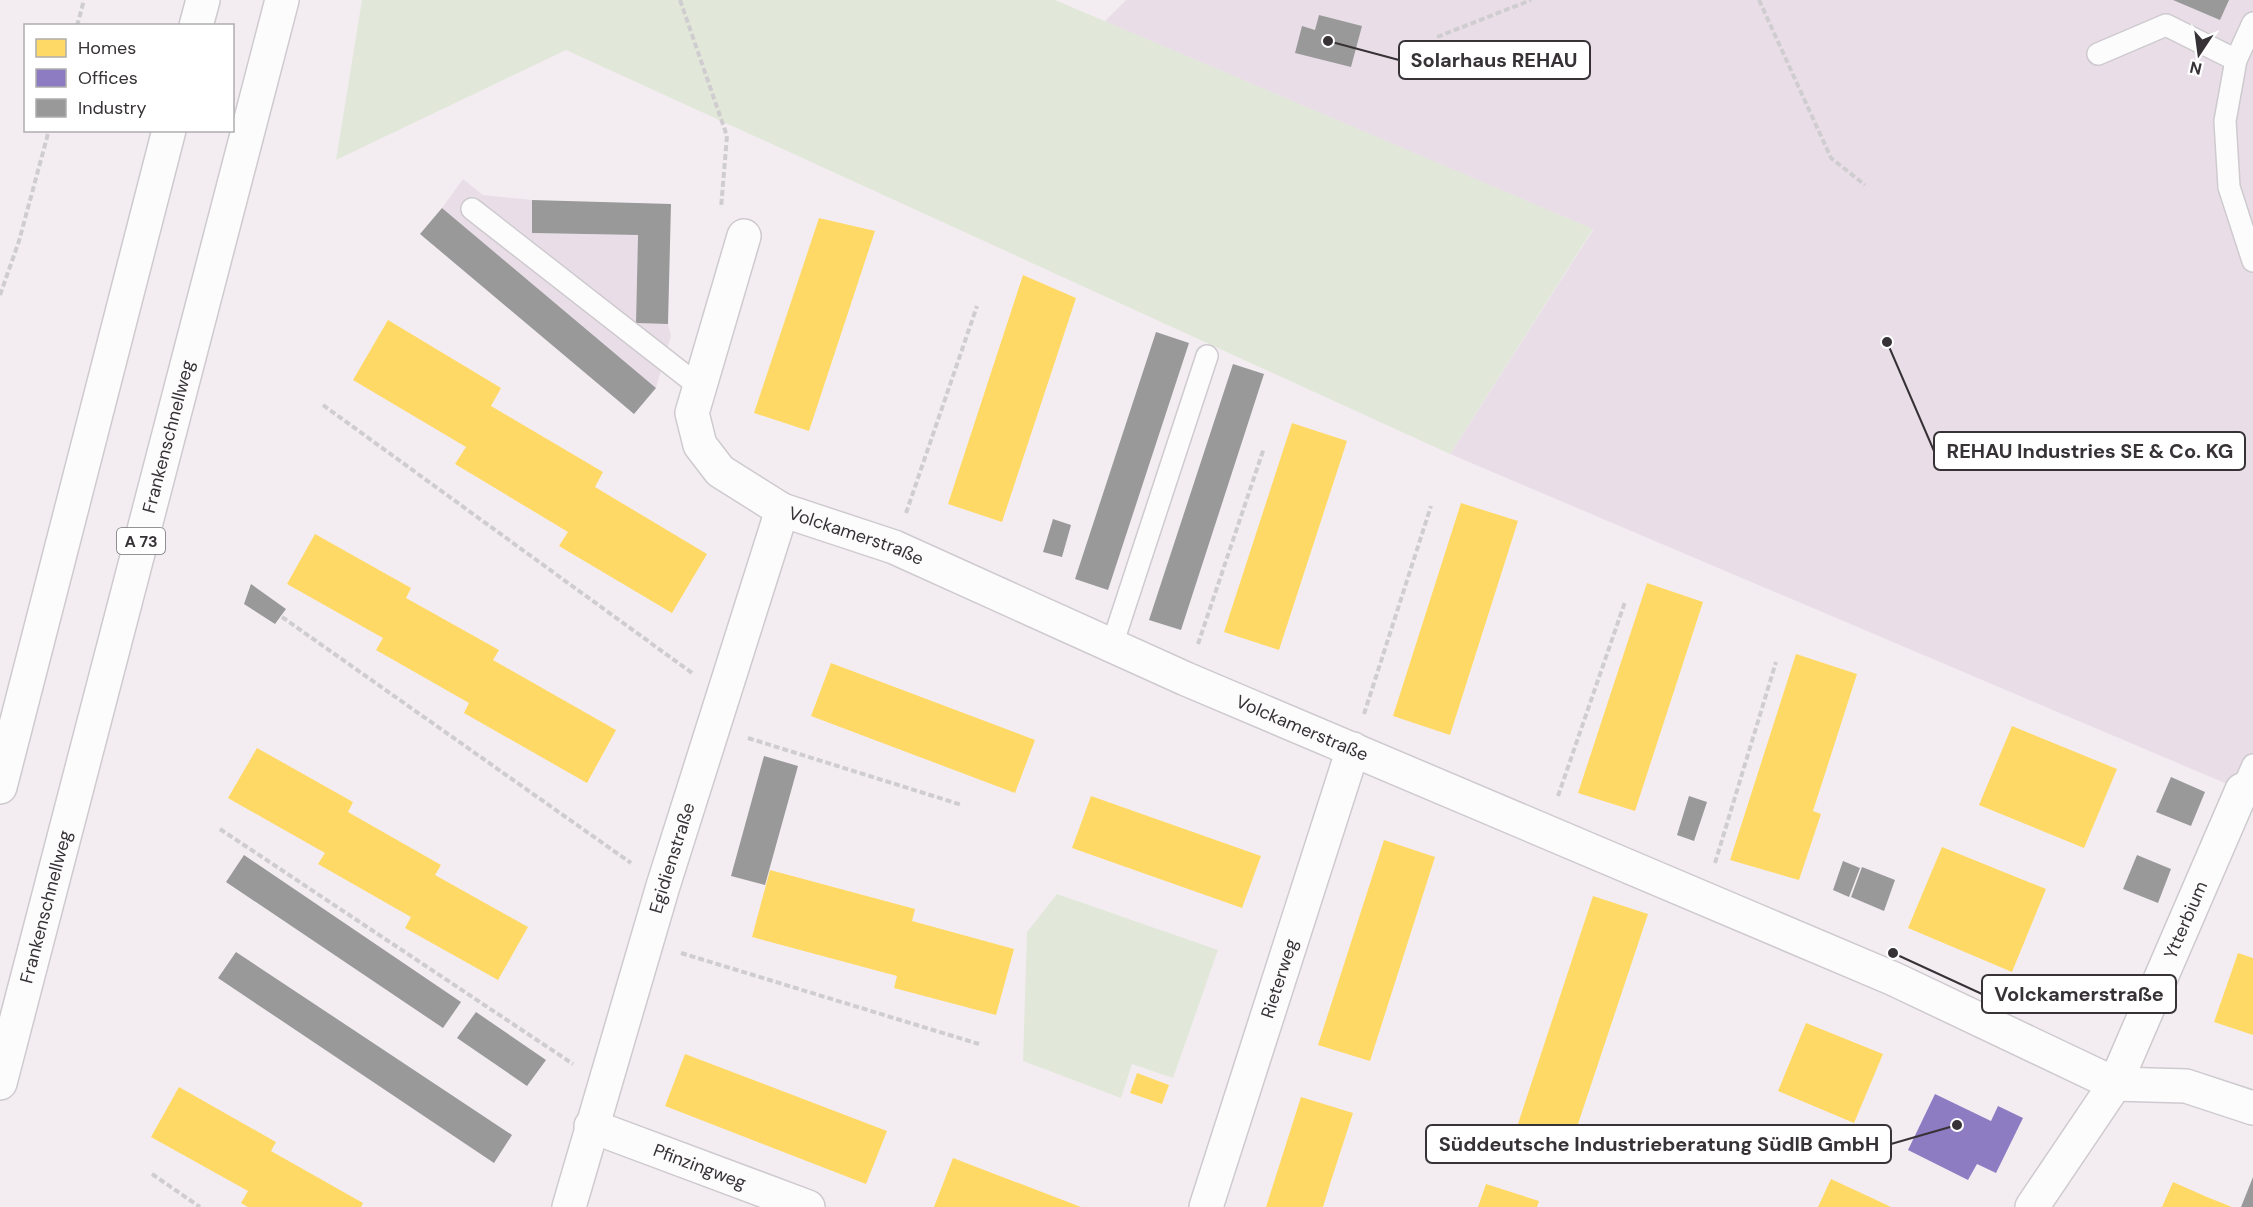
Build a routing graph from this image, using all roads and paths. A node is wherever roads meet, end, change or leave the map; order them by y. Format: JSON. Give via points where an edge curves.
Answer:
{"nodes":[{"id":1,"x":84,"y":0,"type":"edge"},
{"id":2,"x":203,"y":0,"type":"edge"},
{"id":3,"x":282,"y":0,"type":"edge"},
{"id":4,"x":680,"y":0,"type":"edge"},
{"id":5,"x":1531,"y":0,"type":"edge"},
{"id":6,"x":1759,"y":0,"type":"edge"},
{"id":7,"x":2253,"y":23,"type":"edge"},
{"id":8,"x":78,"y":24,"type":"edge"},
{"id":9,"x":197,"y":24,"type":"edge"},
{"id":10,"x":1437,"y":37,"type":"dead end"},
{"id":11,"x":2098,"y":54,"type":"dead end"},
{"id":12,"x":2236,"y":60,"type":"junction"},
{"id":13,"x":48,"y":132,"type":"edge"},
{"id":14,"x":168,"y":132,"type":"edge"},
{"id":15,"x":1865,"y":185,"type":"dead end"},
{"id":16,"x":472,"y":208,"type":"dead end"},
{"id":17,"x":744,"y":236,"type":"joint"},
{"id":18,"x":2253,"y":261,"type":"edge"},
{"id":19,"x":0,"y":295,"type":"edge"},
{"id":20,"x":977,"y":306,"type":"dead end"},
{"id":21,"x":1207,"y":356,"type":"dead end"},
{"id":22,"x":700,"y":387,"type":"junction"},
{"id":23,"x":323,"y":405,"type":"dead end"},
{"id":24,"x":1264,"y":448,"type":"dead end"},
{"id":25,"x":1431,"y":506,"type":"dead end"},
{"id":26,"x":782,"y":510,"type":"junction"},
{"id":27,"x":894,"y":548,"type":"junction"},
{"id":28,"x":1625,"y":602,"type":"dead end"},
{"id":29,"x":282,"y":617,"type":"dead end"},
{"id":30,"x":1112,"y":645,"type":"junction"},
{"id":31,"x":1776,"y":662,"type":"dead end"},
{"id":32,"x":1186,"y":679,"type":"junction"},
{"id":33,"x":724,"y":696,"type":"junction"},
{"id":34,"x":713,"y":726,"type":"junction"},
{"id":35,"x":1353,"y":749,"type":"junction"},
{"id":36,"x":2248,"y":778,"type":"edge"},
{"id":37,"x":0,"y":787,"type":"edge"},
{"id":38,"x":962,"y":805,"type":"dead end"},
{"id":39,"x":220,"y":829,"type":"dead end"},
{"id":40,"x":1546,"y":831,"type":"junction"},
{"id":41,"x":663,"y":886,"type":"junction"},
{"id":42,"x":1704,"y":899,"type":"junction"},
{"id":43,"x":646,"y":942,"type":"junction"},
{"id":44,"x":979,"y":1044,"type":"dead end"},
{"id":45,"x":0,"y":1083,"type":"edge"},
{"id":46,"x":2115,"y":1084,"type":"junction"},
{"id":47,"x":603,"y":1085,"type":"junction"},
{"id":48,"x":2253,"y":1107,"type":"edge"},
{"id":49,"x":591,"y":1126,"type":"junction"},
{"id":50,"x":152,"y":1174,"type":"dead end"},
{"id":51,"x":200,"y":1207,"type":"edge"},
{"id":52,"x":569,"y":1207,"type":"edge"},
{"id":53,"x":808,"y":1207,"type":"edge"},
{"id":54,"x":1206,"y":1207,"type":"edge"},
{"id":55,"x":2032,"y":1207,"type":"edge"}],
"edges":[{"from":1,"to":8,"type":"path"},
{"from":2,"to":9,"type":"main road"},
{"from":3,"to":45,"type":"main road","name":"Frankenschnellweg","number":"A 73"},
{"from":4,"to":17,"type":"path","via":[[727,136],[721,210]]},
{"from":5,"to":10,"type":"path"},
{"from":6,"to":15,"type":"path","via":[[1831,158]]},
{"from":7,"to":12,"type":"lane"},
{"from":11,"to":12,"type":"lane","via":[[2166,25]]},
{"from":12,"to":18,"type":"lane","via":[[2225,121],[2229,187]]},
{"from":13,"to":19,"type":"path"},
{"from":14,"to":37,"type":"main road"},
{"from":16,"to":22,"type":"lane"},
{"from":17,"to":22,"type":"main road","name":"Volckamerstraße"},
{"from":20,"to":27,"type":"path"},
{"from":21,"to":30,"type":"lane"},
{"from":22,"to":26,"type":"main road","name":"Volckamerstraße","via":[[692,413],[700,445],[720,471]]},
{"from":23,"to":33,"type":"path"},
{"from":24,"to":32,"type":"path"},
{"from":25,"to":35,"type":"path"},
{"from":26,"to":27,"type":"main road","name":"Volckamerstraße"},
{"from":26,"to":33,"type":"main road","name":"Egidienstraße"},
{"from":27,"to":30,"type":"main road","name":"Volckamerstraße"},
{"from":28,"to":40,"type":"path"},
{"from":29,"to":41,"type":"path"},
{"from":30,"to":32,"type":"main road","name":"Volckamerstraße"},
{"from":31,"to":42,"type":"path"},
{"from":32,"to":35,"type":"main road","name":"Volckamerstraße"},
{"from":33,"to":34,"type":"main road","name":"Egidienstraße"},
{"from":34,"to":38,"type":"path"},
{"from":34,"to":41,"type":"main road","name":"Egidienstraße"},
{"from":35,"to":40,"type":"main road","name":"Volckamerstraße"},
{"from":35,"to":54,"type":"main road","name":"Rieterweg"},
{"from":36,"to":46,"type":"main road","name":"Ytterbium"},
{"from":39,"to":47,"type":"path"},
{"from":40,"to":42,"type":"main road","name":"Volckamerstraße"},
{"from":41,"to":43,"type":"main road","name":"Egidienstraße"},
{"from":42,"to":46,"type":"main road","name":"Volckamerstraße","via":[[1894,979]]},
{"from":43,"to":44,"type":"path"},
{"from":43,"to":47,"type":"main road","name":"Egidienstraße"},
{"from":46,"to":48,"type":"main road","via":[[2186,1086]]},
{"from":46,"to":55,"type":"main road","name":"Ytterbium"},
{"from":47,"to":49,"type":"main road","name":"Egidienstraße"},
{"from":49,"to":52,"type":"main road","name":"Egidienstraße"},
{"from":49,"to":53,"type":"main road","name":"Pfinzingweg"},
{"from":50,"to":51,"type":"path"}]}
